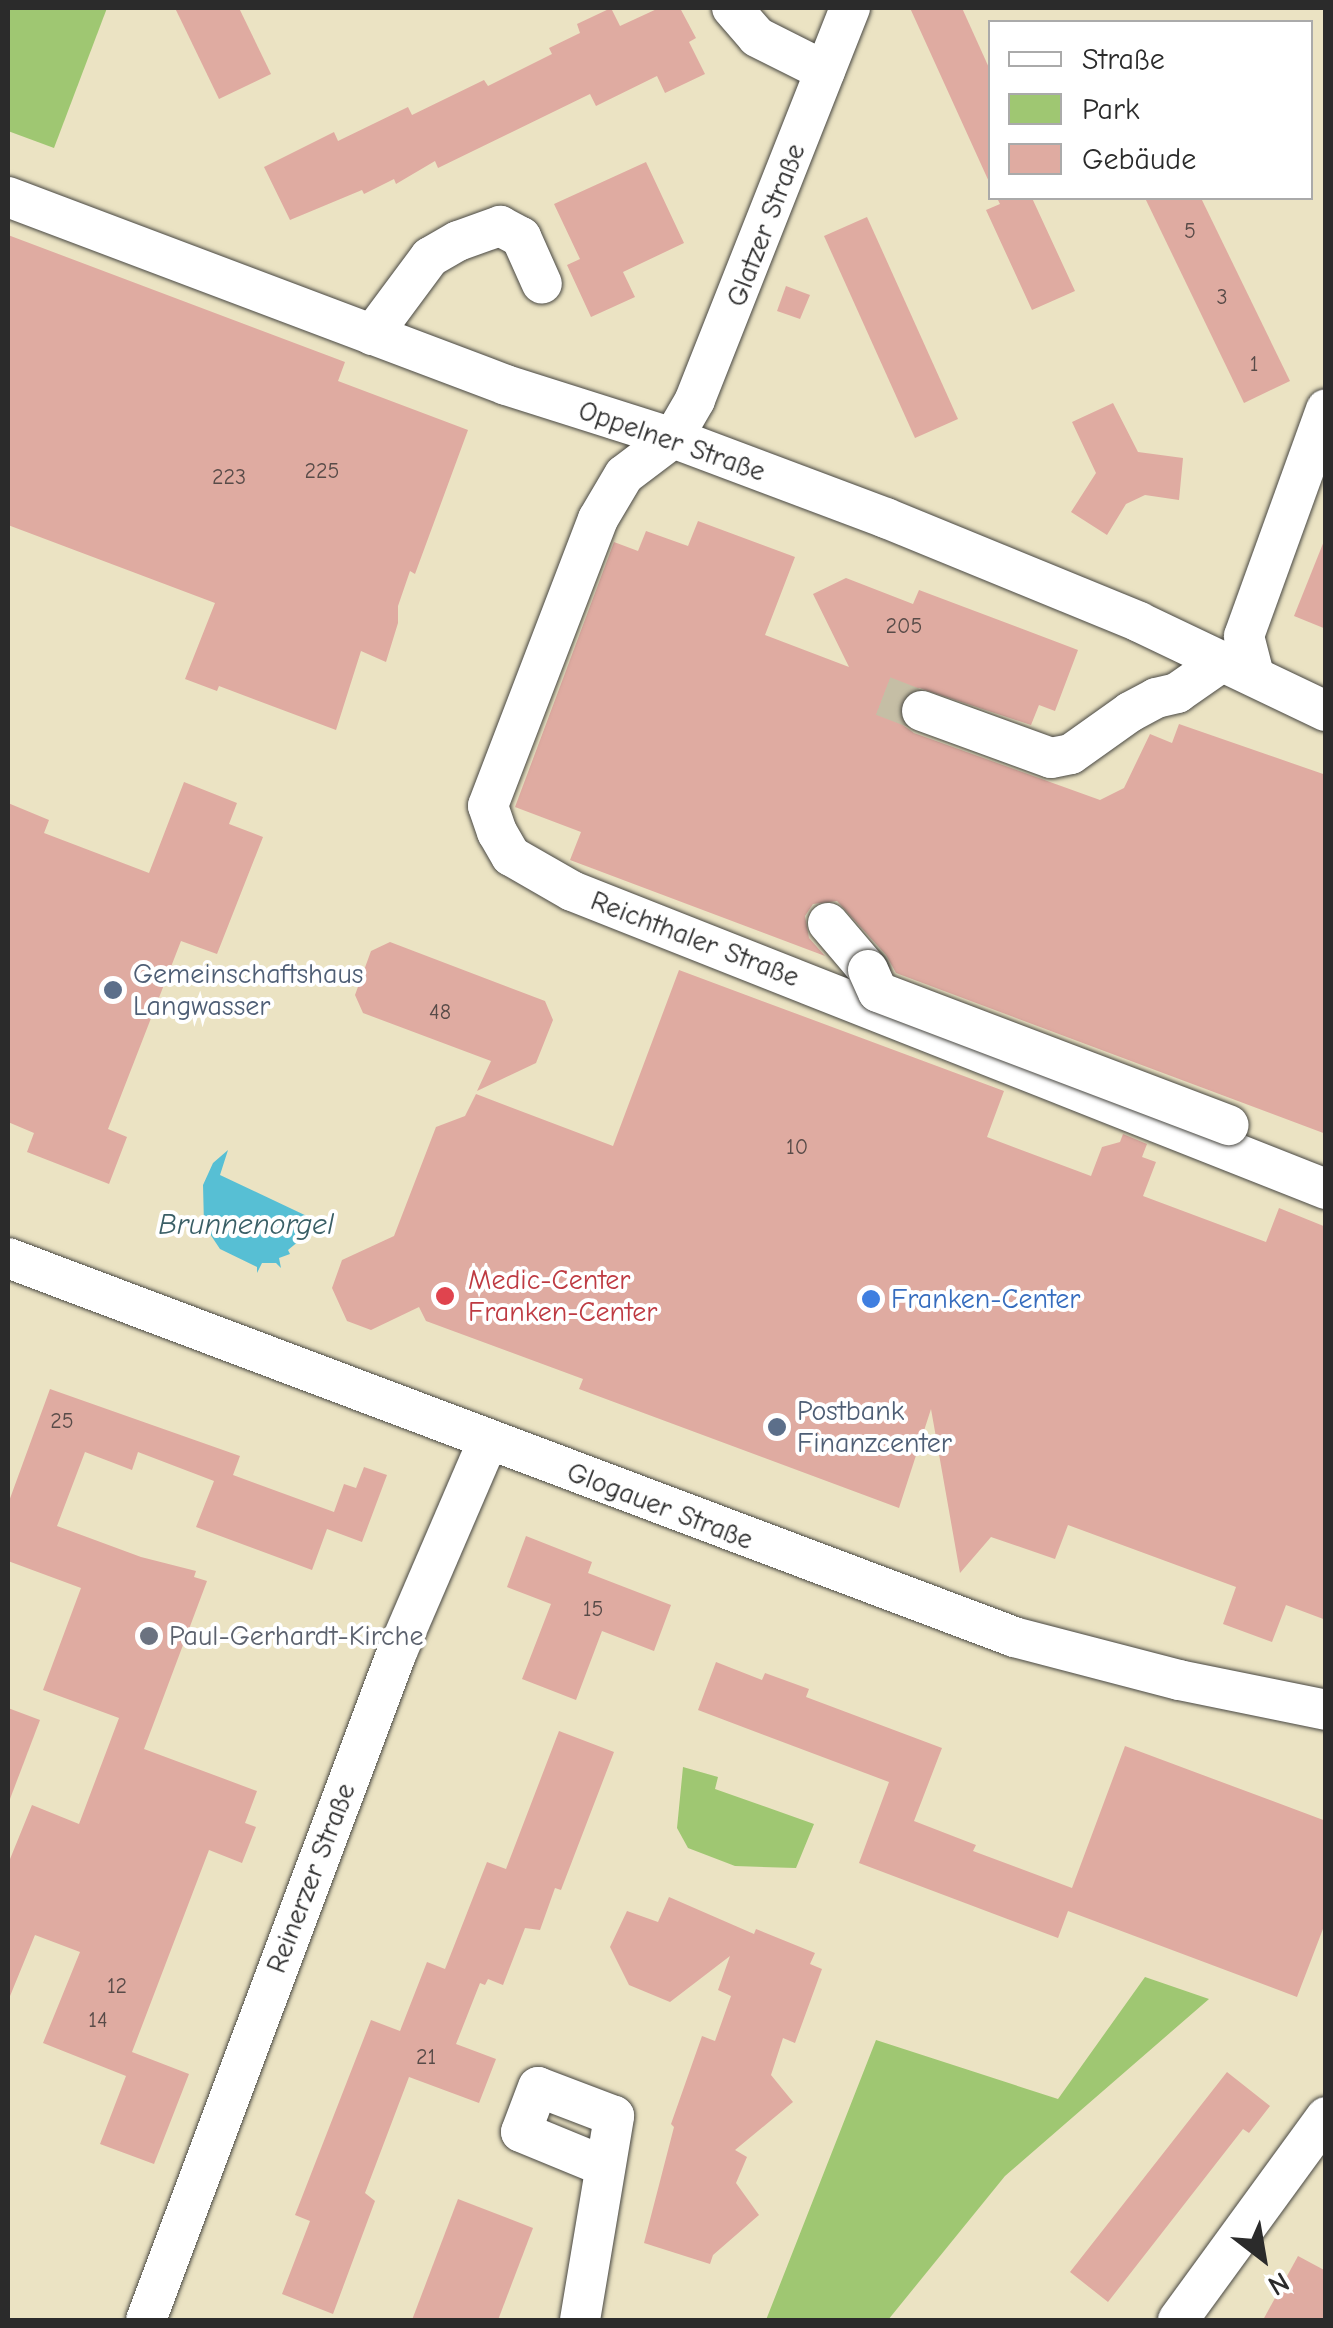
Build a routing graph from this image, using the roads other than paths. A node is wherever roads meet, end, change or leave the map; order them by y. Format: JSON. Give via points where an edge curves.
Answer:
{"nodes":[{"id":1,"x":732,"y":8,"type":"edge"},
{"id":2,"x":850,"y":8,"type":"edge"},
{"id":3,"x":825,"y":71,"type":"junction"},
{"id":4,"x":8,"y":197,"type":"edge"},
{"id":5,"x":542,"y":284,"type":"dead end"},
{"id":6,"x":372,"y":335,"type":"junction"},
{"id":7,"x":1326,"y":410,"type":"edge"},
{"id":8,"x":672,"y":438,"type":"junction"},
{"id":9,"x":1238,"y":668,"type":"junction"},
{"id":10,"x":922,"y":711,"type":"tunnel mouth"},
{"id":11,"x":1326,"y":712,"type":"edge"},
{"id":12,"x":828,"y":923,"type":"dead end"},
{"id":13,"x":868,"y":982,"type":"junction"},
{"id":14,"x":1326,"y":1186,"type":"edge"},
{"id":15,"x":8,"y":1258,"type":"edge"},
{"id":16,"x":488,"y":1440,"type":"junction"},
{"id":17,"x":1326,"y":1710,"type":"edge"},
{"id":18,"x":1326,"y":2117,"type":"edge"},
{"id":19,"x":604,"y":2166,"type":"dead end"},
{"id":20,"x":146,"y":2320,"type":"edge"},
{"id":21,"x":580,"y":2320,"type":"edge"},
{"id":22,"x":1178,"y":2320,"type":"edge"}],
"edges":[{"from":1,"to":3,"type":"street","via":[[756,38]]},
{"from":2,"to":3,"type":"street","name":"Glatzer Straße"},
{"from":3,"to":8,"type":"street","name":"Glatzer Straße","via":[[713,361]]},
{"from":4,"to":6,"type":"street","name":"Oppelner Straße"},
{"from":5,"to":6,"type":"street","via":[[521,237],[500,226],[430,257]]},
{"from":6,"to":8,"type":"street","name":"Oppelner Straße"},
{"from":7,"to":9,"type":"street"},
{"from":8,"to":9,"type":"street","name":"Oppelner Straße","via":[[988,559]]},
{"from":8,"to":13,"type":"street","name":"Reichthaler Straße","via":[[612,490],[488,806],[512,856],[572,891]]},
{"from":9,"to":10,"type":"street","via":[[1130,712],[1071,754],[1051,758]]},
{"from":9,"to":11,"type":"street","name":"Oppelner Straße"},
{"from":12,"to":13,"type":"street"},
{"from":13,"to":14,"type":"street","name":"Reichthaler Straße"},
{"from":13,"to":14,"type":"street","bridge":true,"via":[[878,992],[1229,1125],[1308,1165]]},
{"from":15,"to":16,"type":"street","name":"Glogauer Straße"},
{"from":16,"to":17,"type":"street","name":"Glogauer Straße","via":[[1014,1638]]},
{"from":16,"to":20,"type":"street","name":"Reinerzer Straße","via":[[397,1652]]},
{"from":18,"to":22,"type":"street"},
{"from":19,"to":21,"type":"street"}]}
